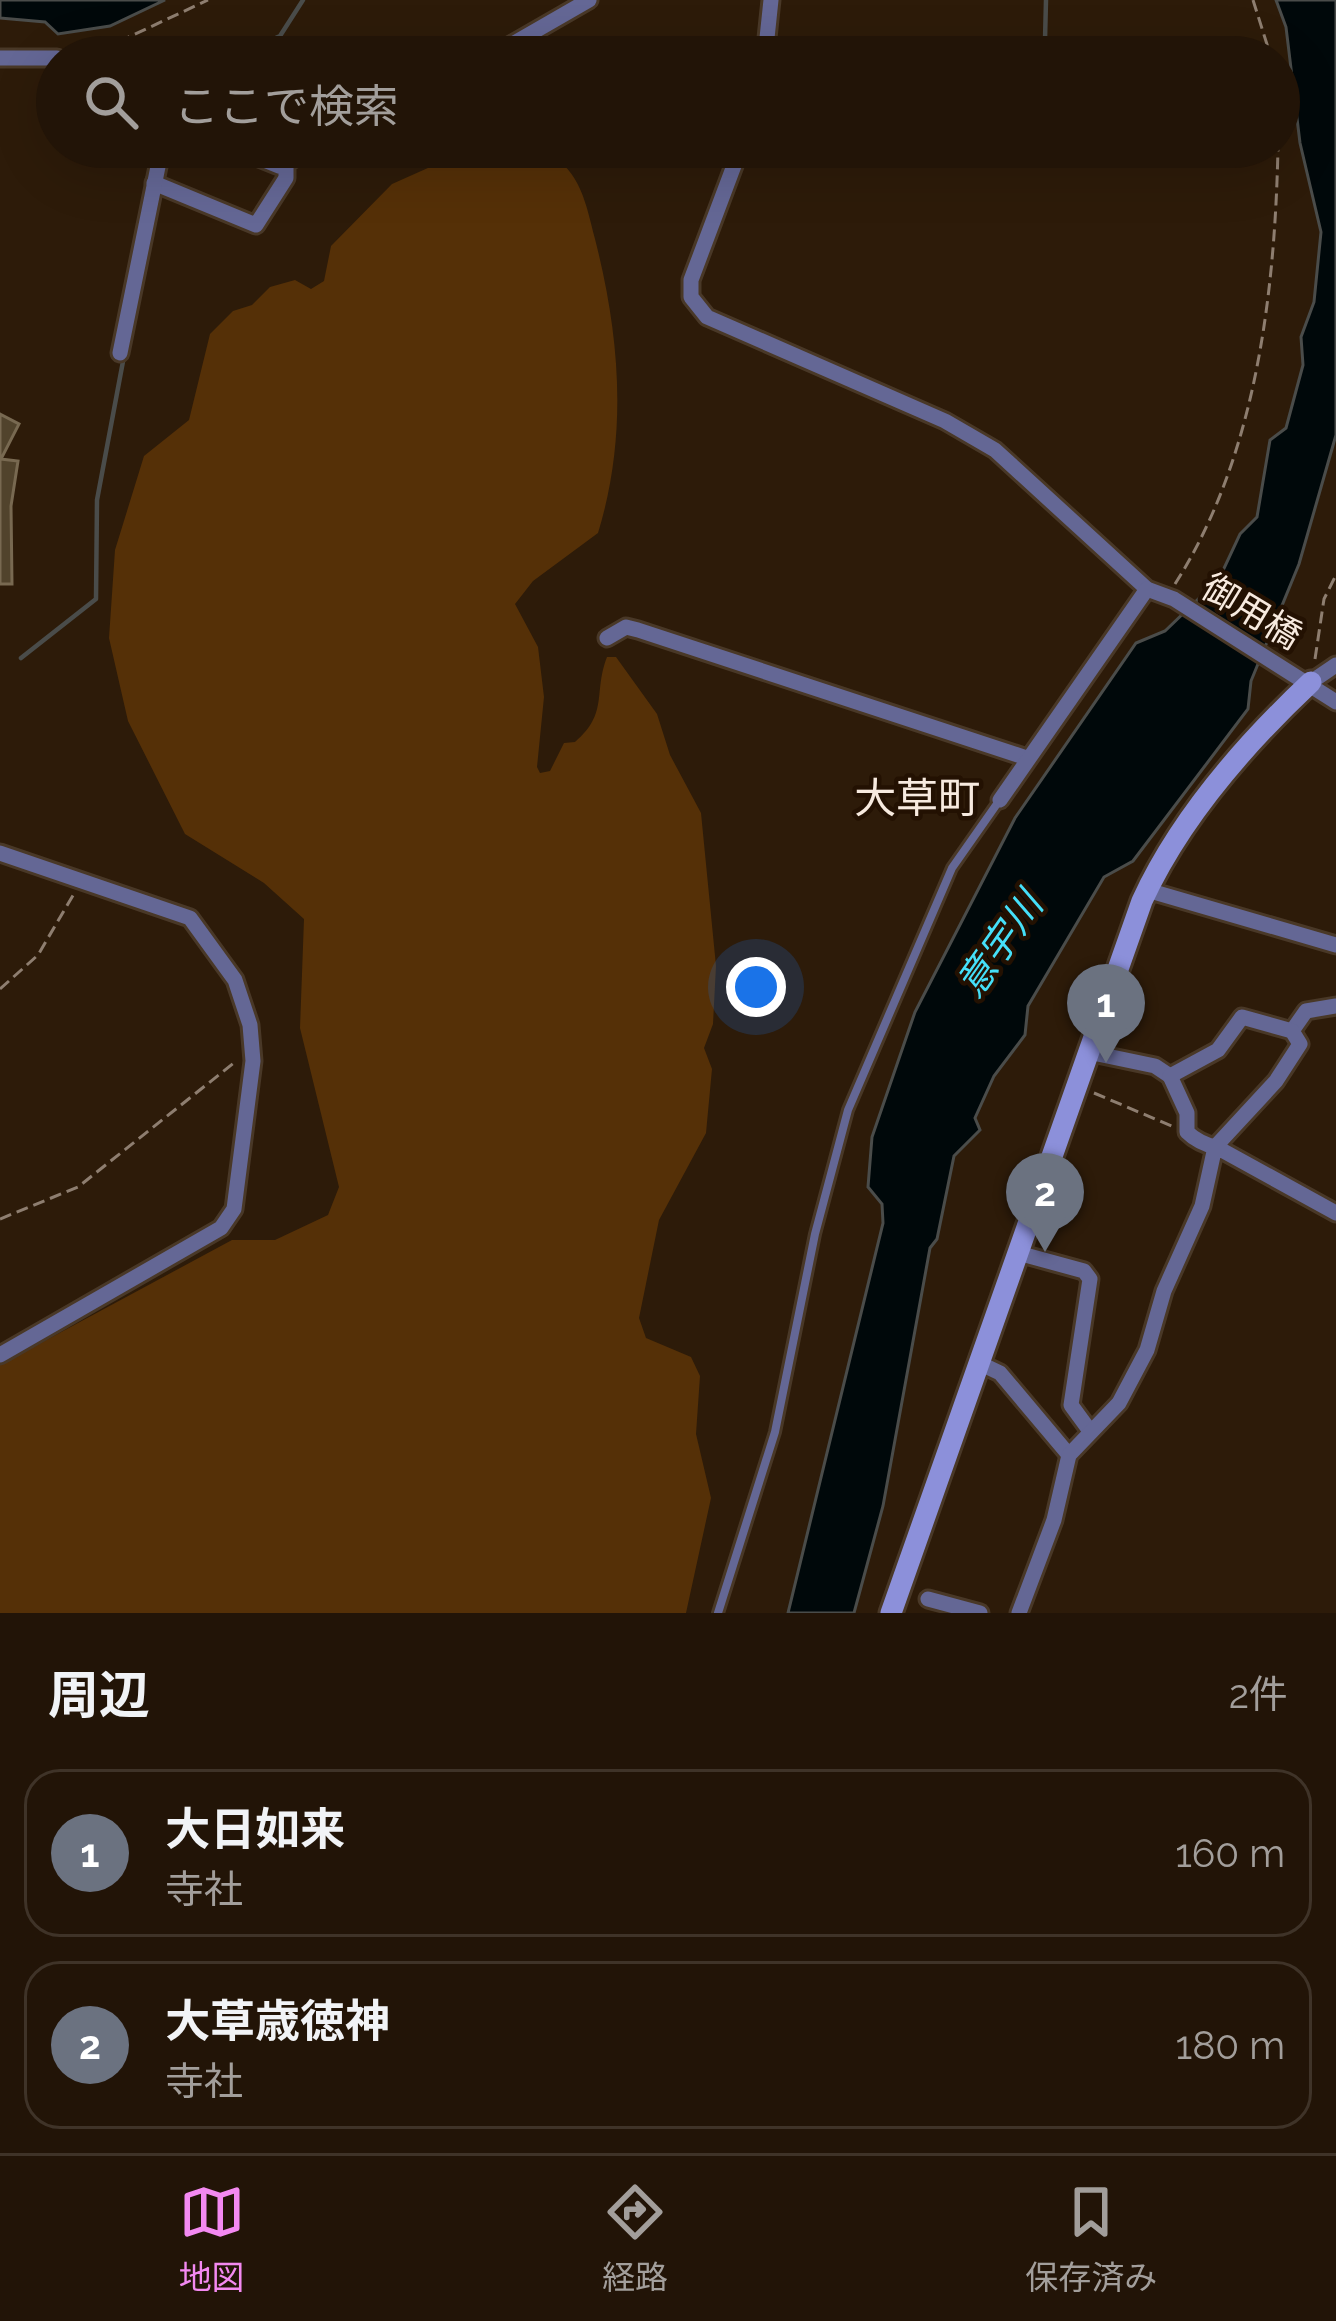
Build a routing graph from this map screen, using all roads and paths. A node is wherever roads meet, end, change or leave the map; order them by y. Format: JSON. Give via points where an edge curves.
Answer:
{"nodes":[{"id":1,"x":208,"y":0,"type":"edge"},
{"id":2,"x":589,"y":0,"type":"edge"},
{"id":3,"x":771,"y":0,"type":"edge"},
{"id":4,"x":1252,"y":0,"type":"edge"},
{"id":5,"x":131,"y":36,"type":"edge"},
{"id":6,"x":526,"y":36,"type":"edge"},
{"id":7,"x":767,"y":36,"type":"edge"},
{"id":8,"x":1264,"y":36,"type":"edge"},
{"id":9,"x":0,"y":58,"type":"edge"},
{"id":10,"x":36,"y":58,"type":"edge"},
{"id":11,"x":160,"y":168,"type":"edge"},
{"id":12,"x":286,"y":168,"type":"edge"},
{"id":13,"x":733,"y":168,"type":"edge"},
{"id":14,"x":1277,"y":168,"type":"edge"},
{"id":15,"x":158,"y":184,"type":"junction"},
{"id":16,"x":120,"y":353,"type":"dead end"},
{"id":17,"x":1336,"y":575,"type":"edge"},
{"id":18,"x":1147,"y":589,"type":"junction"},
{"id":19,"x":1170,"y":598,"type":"junction"},
{"id":20,"x":607,"y":638,"type":"dead end"},
{"id":21,"x":1317,"y":674,"type":"edge"},
{"id":22,"x":1336,"y":702,"type":"edge"},
{"id":23,"x":1027,"y":758,"type":"junction"},
{"id":24,"x":1000,"y":800,"type":"joint"},
{"id":25,"x":0,"y":853,"type":"edge"},
{"id":26,"x":80,"y":883,"type":"junction"},
{"id":27,"x":1147,"y":890,"type":"junction"},
{"id":28,"x":1336,"y":945,"type":"edge"},
{"id":29,"x":0,"y":989,"type":"edge"},
{"id":30,"x":1336,"y":1006,"type":"edge"},
{"id":31,"x":1292,"y":1031,"type":"junction"},
{"id":32,"x":1088,"y":1052,"type":"junction"},
{"id":33,"x":253,"y":1061,"type":"junction"},
{"id":34,"x":1170,"y":1076,"type":"junction"},
{"id":35,"x":1076,"y":1085,"type":"junction"},
{"id":36,"x":1187,"y":1132,"type":"junction"},
{"id":37,"x":1214,"y":1147,"type":"junction"},
{"id":38,"x":1336,"y":1213,"type":"edge"},
{"id":39,"x":0,"y":1219,"type":"edge"},
{"id":40,"x":1018,"y":1253,"type":"junction"},
{"id":41,"x":0,"y":1355,"type":"edge"},
{"id":42,"x":980,"y":1363,"type":"junction"},
{"id":43,"x":1090,"y":1431,"type":"junction"},
{"id":44,"x":1069,"y":1455,"type":"junction"},
{"id":45,"x":928,"y":1599,"type":"dead end"},
{"id":46,"x":718,"y":1613,"type":"edge"},
{"id":47,"x":891,"y":1613,"type":"edge"},
{"id":48,"x":980,"y":1613,"type":"edge"},
{"id":49,"x":1019,"y":1613,"type":"edge"}],
"edges":[{"from":1,"to":5,"type":"path"},
{"from":2,"to":6,"type":"street"},
{"from":3,"to":7,"type":"street"},
{"from":4,"to":8,"type":"path"},
{"from":9,"to":10,"type":"street"},
{"from":11,"to":15,"type":"street"},
{"from":12,"to":15,"type":"street","via":[[256,225]]},
{"from":13,"to":18,"type":"street","via":[[691,280],[691,297],[706,317],[995,450]]},
{"from":14,"to":19,"type":"path","via":[[1270,284],[1251,388],[1205,526]]},
{"from":15,"to":16,"type":"street"},
{"from":17,"to":21,"type":"path","via":[[1324,599]]},
{"from":18,"to":19,"type":"street","name":"御用橋"},
{"from":18,"to":23,"type":"street"},
{"from":19,"to":21,"type":"street","name":"御用橋"},
{"from":20,"to":23,"type":"street","via":[[638,630]]},
{"from":21,"to":22,"type":"street","name":"御用橋"},
{"from":21,"to":27,"type":"street","via":[[1232,766]]},
{"from":23,"to":24,"type":"street"},
{"from":24,"to":46,"type":"lane","via":[[952,868],[848,1110],[775,1432]]},
{"from":25,"to":26,"type":"street"},
{"from":26,"to":29,"type":"path","via":[[38,955]]},
{"from":26,"to":33,"type":"street","via":[[190,918],[235,980]]},
{"from":27,"to":28,"type":"street"},
{"from":27,"to":32,"type":"street"},
{"from":30,"to":31,"type":"street","via":[[1306,1011]]},
{"from":31,"to":34,"type":"street","via":[[1242,1017],[1218,1050]]},
{"from":31,"to":37,"type":"street","via":[[1300,1044],[1276,1082]]},
{"from":32,"to":34,"type":"street"},
{"from":32,"to":35,"type":"street"},
{"from":33,"to":39,"type":"path","via":[[221,1069],[78,1186]]},
{"from":33,"to":41,"type":"street","via":[[234,1209],[221,1228]]},
{"from":34,"to":36,"type":"street"},
{"from":35,"to":36,"type":"path"},
{"from":35,"to":40,"type":"street"},
{"from":36,"to":37,"type":"street"},
{"from":37,"to":38,"type":"street"},
{"from":37,"to":43,"type":"street","via":[[1202,1206],[1147,1350],[1119,1403]]},
{"from":40,"to":42,"type":"street"},
{"from":40,"to":43,"type":"street","via":[[1090,1279],[1071,1405]]},
{"from":42,"to":44,"type":"street","via":[[1000,1373]]},
{"from":42,"to":47,"type":"street"},
{"from":43,"to":44,"type":"street"},
{"from":44,"to":49,"type":"street"},
{"from":45,"to":48,"type":"street"}]}
